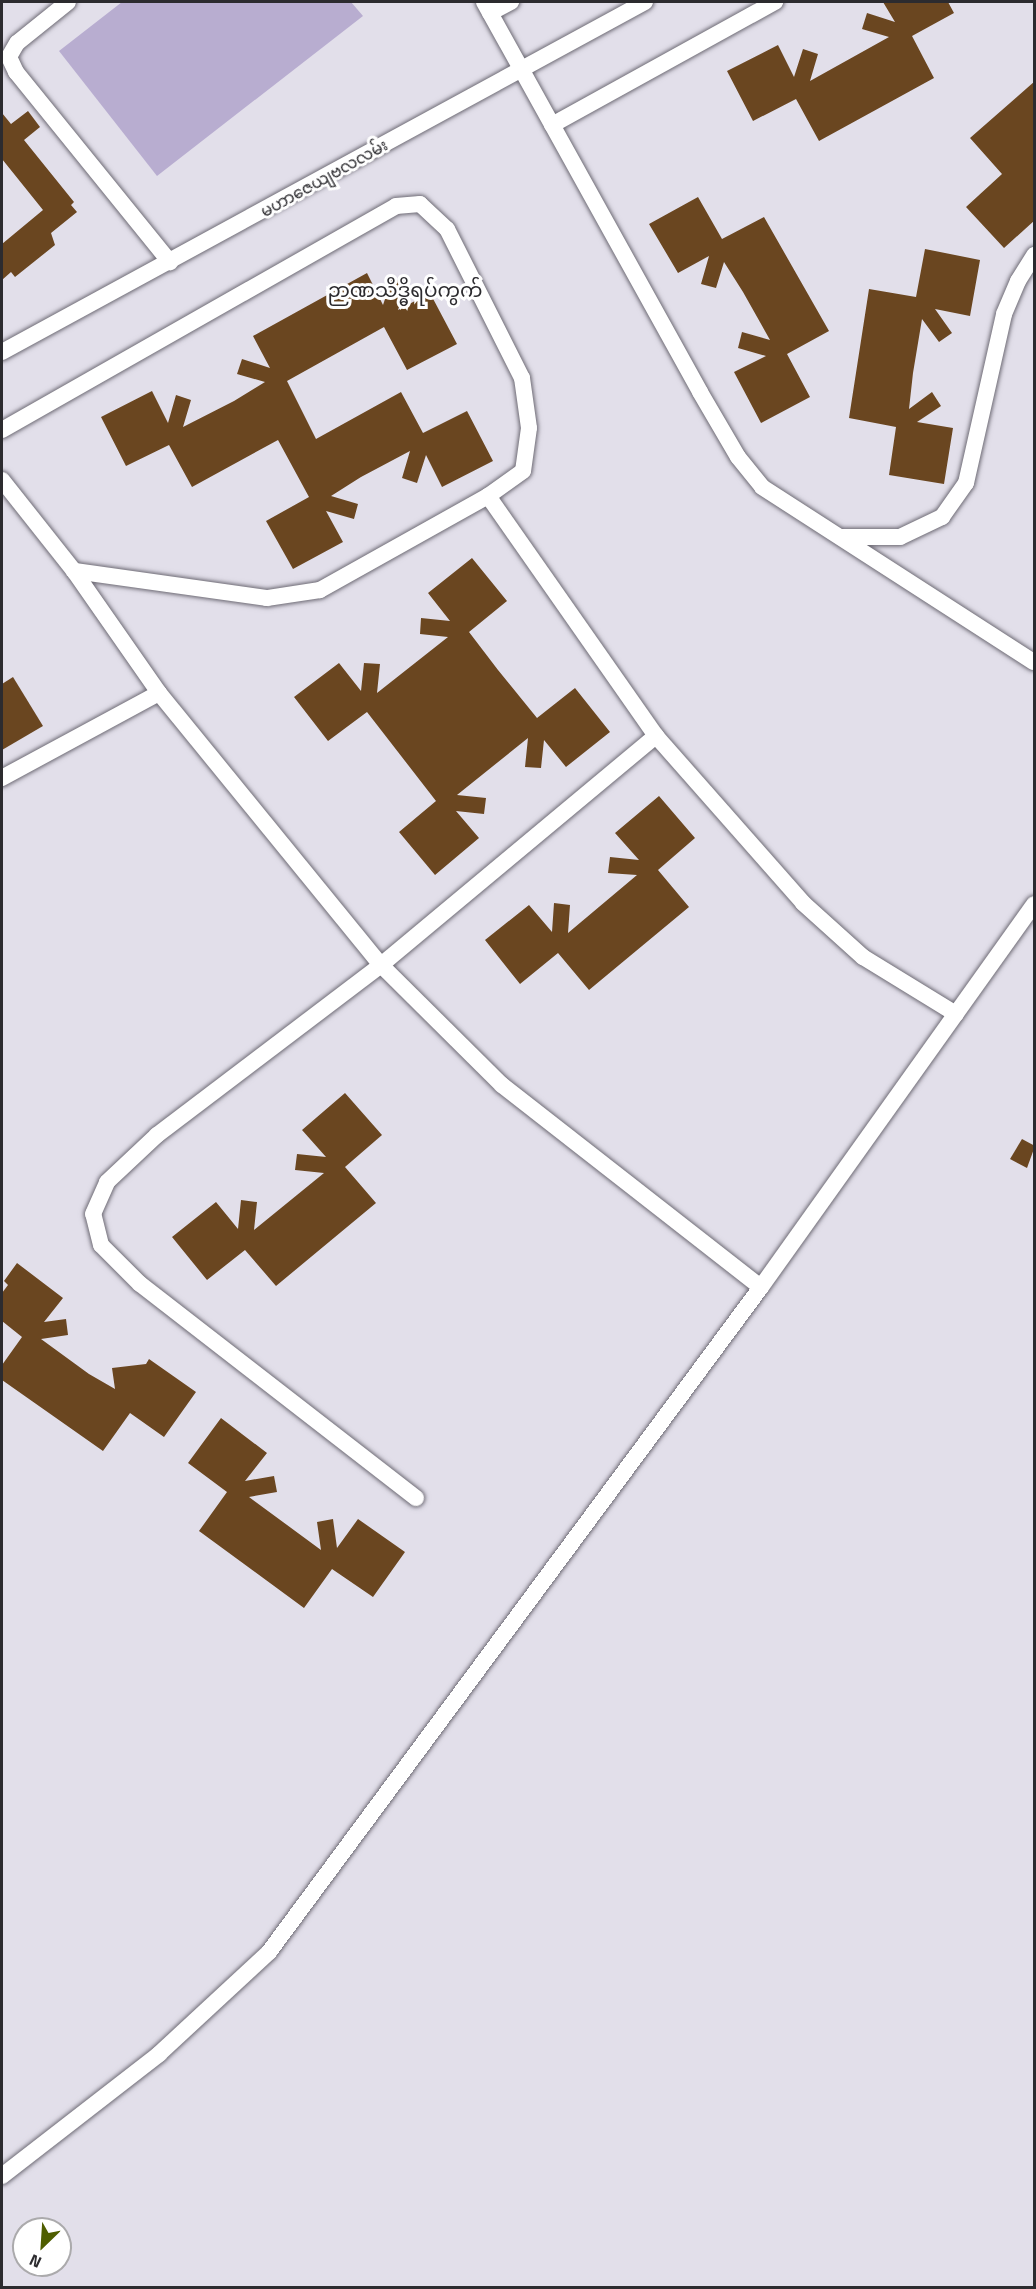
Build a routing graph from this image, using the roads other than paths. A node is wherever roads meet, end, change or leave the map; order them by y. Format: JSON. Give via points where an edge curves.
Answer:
{"nodes":[{"id":1,"x":68,"y":2,"type":"edge"},
{"id":2,"x":511,"y":2,"type":"edge"},
{"id":3,"x":645,"y":2,"type":"edge"},
{"id":4,"x":775,"y":2,"type":"edge"},
{"id":5,"x":487,"y":7,"type":"edge"},
{"id":6,"x":521,"y":69,"type":"junction"},
{"id":7,"x":552,"y":125,"type":"junction"},
{"id":8,"x":1035,"y":255,"type":"edge"},
{"id":9,"x":170,"y":262,"type":"junction"},
{"id":10,"x":2,"y":352,"type":"edge"},
{"id":11,"x":2,"y":430,"type":"edge"},
{"id":12,"x":2,"y":480,"type":"edge"},
{"id":13,"x":488,"y":496,"type":"junction"},
{"id":14,"x":840,"y":537,"type":"junction"},
{"id":15,"x":74,"y":570,"type":"junction"},
{"id":16,"x":1035,"y":662,"type":"edge"},
{"id":17,"x":159,"y":693,"type":"junction"},
{"id":18,"x":656,"y":736,"type":"junction"},
{"id":19,"x":2,"y":778,"type":"edge"},
{"id":20,"x":1035,"y":904,"type":"edge"},
{"id":21,"x":381,"y":965,"type":"junction"},
{"id":22,"x":956,"y":1014,"type":"junction"},
{"id":23,"x":761,"y":1287,"type":"junction"},
{"id":24,"x":416,"y":1498,"type":"dead end"},
{"id":25,"x":2,"y":2176,"type":"edge"}],
"edges":[{"from":1,"to":9,"type":"street","via":[[17,43],[9,57],[16,72]]},
{"from":2,"to":5,"type":"street"},
{"from":3,"to":6,"type":"street","name":"မဟာဇေယျဗလလမ်း"},
{"from":4,"to":7,"type":"street"},
{"from":5,"to":6,"type":"street"},
{"from":6,"to":7,"type":"street"},
{"from":6,"to":9,"type":"street","name":"မဟာဇေယျဗလလမ်း"},
{"from":7,"to":14,"type":"street","via":[[738,457],[762,487]]},
{"from":8,"to":14,"type":"street","via":[[1018,280],[1004,314],[966,483],[942,518],[900,537]]},
{"from":9,"to":10,"type":"street","name":"မဟာဇေယျဗလလမ်း"},
{"from":11,"to":13,"type":"street","via":[[396,206],[420,204],[447,229],[522,378],[529,428],[524,471]]},
{"from":12,"to":15,"type":"street"},
{"from":13,"to":15,"type":"street","via":[[320,590],[267,598]]},
{"from":13,"to":18,"type":"street"},
{"from":14,"to":16,"type":"street"},
{"from":15,"to":17,"type":"street"},
{"from":17,"to":19,"type":"street"},
{"from":17,"to":21,"type":"street"},
{"from":18,"to":21,"type":"street"},
{"from":18,"to":22,"type":"street","via":[[812,911],[863,957]]},
{"from":20,"to":22,"type":"street"},
{"from":21,"to":23,"type":"street","via":[[502,1085]]},
{"from":21,"to":24,"type":"street","via":[[157,1135],[107,1182],[93,1214],[101,1245],[140,1284]]},
{"from":22,"to":23,"type":"street"},
{"from":23,"to":25,"type":"street","via":[[269,1952],[159,2054]]}]}
